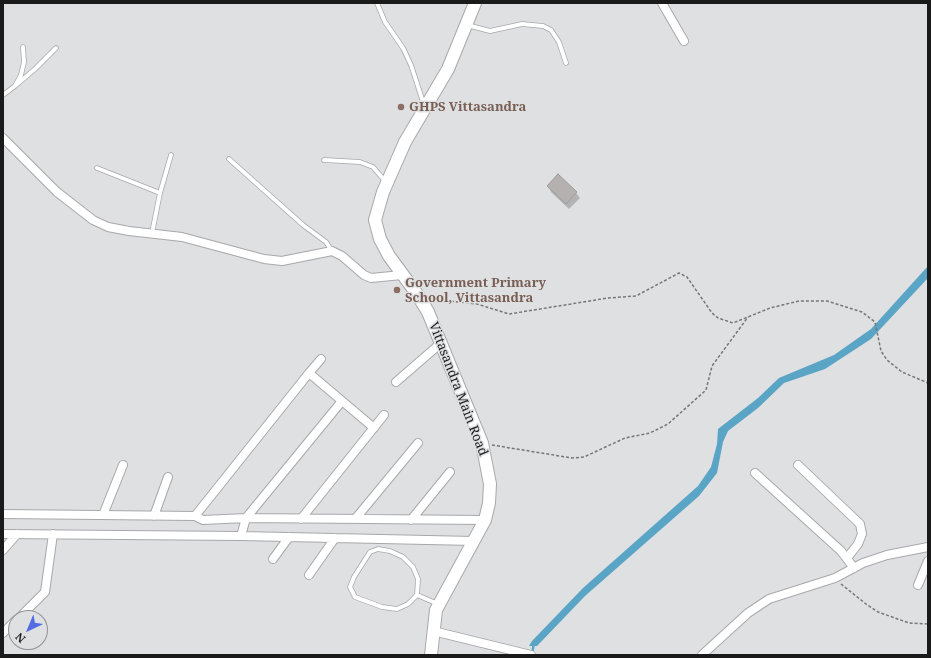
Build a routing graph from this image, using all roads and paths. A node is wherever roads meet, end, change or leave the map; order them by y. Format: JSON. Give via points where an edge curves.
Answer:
{"nodes":[{"id":1,"x":377,"y":3,"type":"edge"},
{"id":2,"x":475,"y":3,"type":"edge"},
{"id":3,"x":662,"y":3,"type":"edge"},
{"id":4,"x":467,"y":25,"type":"junction"},
{"id":5,"x":684,"y":41,"type":"dead end"},
{"id":6,"x":23,"y":47,"type":"dead end"},
{"id":7,"x":56,"y":48,"type":"dead end"},
{"id":8,"x":566,"y":63,"type":"dead end"},
{"id":9,"x":15,"y":86,"type":"junction"},
{"id":10,"x":3,"y":96,"type":"edge"},
{"id":11,"x":426,"y":109,"type":"junction"},
{"id":12,"x":3,"y":138,"type":"edge"},
{"id":13,"x":170,"y":155,"type":"dead end"},
{"id":14,"x":229,"y":159,"type":"dead end"},
{"id":15,"x":324,"y":160,"type":"dead end"},
{"id":16,"x":97,"y":168,"type":"dead end"},
{"id":17,"x":387,"y":183,"type":"junction"},
{"id":18,"x":160,"y":193,"type":"junction"},
{"id":19,"x":152,"y":234,"type":"junction"},
{"id":20,"x":332,"y":251,"type":"junction"},
{"id":21,"x":402,"y":275,"type":"junction"},
{"id":22,"x":421,"y":300,"type":"junction"},
{"id":23,"x":748,"y":317,"type":"junction"},
{"id":24,"x":440,"y":343,"type":"junction"},
{"id":25,"x":321,"y":359,"type":"dead end"},
{"id":26,"x":309,"y":374,"type":"junction"},
{"id":27,"x":396,"y":382,"type":"dead end"},
{"id":28,"x":928,"y":383,"type":"edge"},
{"id":29,"x":342,"y":401,"type":"junction"},
{"id":30,"x":384,"y":415,"type":"dead end"},
{"id":31,"x":374,"y":428,"type":"junction"},
{"id":32,"x":418,"y":443,"type":"dead end"},
{"id":33,"x":482,"y":443,"type":"junction"},
{"id":34,"x":123,"y":465,"type":"dead end"},
{"id":35,"x":798,"y":465,"type":"dead end"},
{"id":36,"x":450,"y":472,"type":"dead end"},
{"id":37,"x":755,"y":473,"type":"dead end"},
{"id":38,"x":168,"y":477,"type":"dead end"},
{"id":39,"x":3,"y":514,"type":"edge"},
{"id":40,"x":103,"y":515,"type":"junction"},
{"id":41,"x":154,"y":516,"type":"junction"},
{"id":42,"x":195,"y":516,"type":"junction"},
{"id":43,"x":246,"y":518,"type":"junction"},
{"id":44,"x":356,"y":518,"type":"junction"},
{"id":45,"x":301,"y":519,"type":"junction"},
{"id":46,"x":411,"y":520,"type":"junction"},
{"id":47,"x":485,"y":520,"type":"junction"},
{"id":48,"x":3,"y":534,"type":"edge"},
{"id":49,"x":17,"y":534,"type":"junction"},
{"id":50,"x":53,"y":534,"type":"junction"},
{"id":51,"x":241,"y":536,"type":"junction"},
{"id":52,"x":289,"y":537,"type":"junction"},
{"id":53,"x":335,"y":538,"type":"junction"},
{"id":54,"x":474,"y":541,"type":"junction"},
{"id":55,"x":928,"y":547,"type":"edge"},
{"id":56,"x":3,"y":550,"type":"edge"},
{"id":57,"x":847,"y":558,"type":"junction"},
{"id":58,"x":273,"y":559,"type":"dead end"},
{"id":59,"x":928,"y":561,"type":"edge"},
{"id":60,"x":854,"y":568,"type":"junction"},
{"id":61,"x":309,"y":575,"type":"dead end"},
{"id":62,"x":835,"y":578,"type":"junction"},
{"id":63,"x":918,"y":585,"type":"dead end"},
{"id":64,"x":417,"y":595,"type":"junction"},
{"id":65,"x":438,"y":604,"type":"junction"},
{"id":66,"x":26,"y":610,"type":"edge"},
{"id":67,"x":928,"y":624,"type":"edge"},
{"id":68,"x":433,"y":631,"type":"junction"},
{"id":69,"x":431,"y":655,"type":"edge"},
{"id":70,"x":531,"y":655,"type":"edge"},
{"id":71,"x":702,"y":655,"type":"edge"}],
"edges":[{"from":1,"to":11,"type":"lane","via":[[385,22],[411,65]]},
{"from":2,"to":4,"type":"street","name":"Vittasandra Main Road"},
{"from":3,"to":5,"type":"street"},
{"from":4,"to":8,"type":"lane","via":[[490,31],[522,24],[543,26],[551,30],[559,42]]},
{"from":4,"to":11,"type":"street","name":"Vittasandra Main Road"},
{"from":6,"to":9,"type":"lane","via":[[24,62]]},
{"from":7,"to":9,"type":"lane"},
{"from":9,"to":10,"type":"lane"},
{"from":11,"to":17,"type":"street","name":"Vittasandra Main Road","via":[[410,133]]},
{"from":12,"to":19,"type":"street","via":[[57,192],[93,220],[108,227]]},
{"from":13,"to":18,"type":"lane"},
{"from":14,"to":20,"type":"lane","via":[[303,225],[326,242]]},
{"from":15,"to":17,"type":"lane","via":[[360,162],[373,168]]},
{"from":16,"to":18,"type":"lane"},
{"from":17,"to":21,"type":"street","name":"Vittasandra Main Road","via":[[378,205],[376,224],[384,247]]},
{"from":18,"to":19,"type":"lane"},
{"from":19,"to":20,"type":"street","via":[[182,236],[264,259],[282,261]]},
{"from":20,"to":21,"type":"street","via":[[371,278]]},
{"from":21,"to":22,"type":"street","name":"Vittasandra Main Road"},
{"from":22,"to":23,"type":"path","via":[[434,298],[477,304],[509,314],[636,296],[679,273],[687,277],[718,318],[733,323]]},
{"from":22,"to":24,"type":"street","name":"Vittasandra Main Road"},
{"from":23,"to":28,"type":"path","via":[[770,308],[799,301],[827,301],[853,308],[875,322],[881,351],[887,360],[902,372]]},
{"from":23,"to":33,"type":"path","via":[[712,366],[706,390],[668,424],[650,433],[625,438],[584,457],[572,458]]},
{"from":24,"to":27,"type":"street"},
{"from":24,"to":33,"type":"street","name":"Vittasandra Main Road"},
{"from":25,"to":26,"type":"street"},
{"from":26,"to":29,"type":"street"},
{"from":26,"to":42,"type":"street"},
{"from":29,"to":31,"type":"street"},
{"from":29,"to":43,"type":"street"},
{"from":30,"to":31,"type":"street"},
{"from":31,"to":45,"type":"street"},
{"from":32,"to":44,"type":"street"},
{"from":33,"to":47,"type":"street","name":"Vittasandra Main Road","via":[[490,484]]},
{"from":34,"to":40,"type":"street"},
{"from":35,"to":57,"type":"street","via":[[860,524],[862,534]]},
{"from":36,"to":46,"type":"street"},
{"from":37,"to":57,"type":"street"},
{"from":38,"to":41,"type":"street"},
{"from":39,"to":40,"type":"street"},
{"from":40,"to":41,"type":"street"},
{"from":41,"to":42,"type":"street"},
{"from":42,"to":43,"type":"street","via":[[203,520]]},
{"from":43,"to":45,"type":"street"},
{"from":43,"to":51,"type":"street"},
{"from":44,"to":45,"type":"street"},
{"from":44,"to":46,"type":"street"},
{"from":46,"to":47,"type":"street"},
{"from":47,"to":54,"type":"street","name":"Vittasandra Main Road"},
{"from":48,"to":49,"type":"street"},
{"from":49,"to":50,"type":"street"},
{"from":49,"to":56,"type":"street"},
{"from":50,"to":51,"type":"street"},
{"from":50,"to":66,"type":"street","via":[[45,592]]},
{"from":51,"to":52,"type":"street"},
{"from":52,"to":53,"type":"street"},
{"from":52,"to":58,"type":"street"},
{"from":53,"to":54,"type":"street"},
{"from":53,"to":61,"type":"street"},
{"from":54,"to":65,"type":"street","name":"Vittasandra Main Road"},
{"from":55,"to":60,"type":"street","via":[[887,555]]},
{"from":57,"to":60,"type":"street"},
{"from":59,"to":63,"type":"street"},
{"from":60,"to":62,"type":"street"},
{"from":62,"to":67,"type":"path","via":[[878,612],[909,623]]},
{"from":62,"to":71,"type":"street","via":[[770,599],[748,613]]},
{"from":64,"to":64,"type":"lane","via":[[408,604],[397,609],[382,608],[355,597],[350,587],[370,552],[378,549],[404,557],[413,567],[418,579]]},
{"from":64,"to":65,"type":"lane"},
{"from":65,"to":68,"type":"street","name":"Vittasandra Main Road"},
{"from":68,"to":69,"type":"street","name":"Vittasandra Main Road"},
{"from":68,"to":70,"type":"street"}]}
